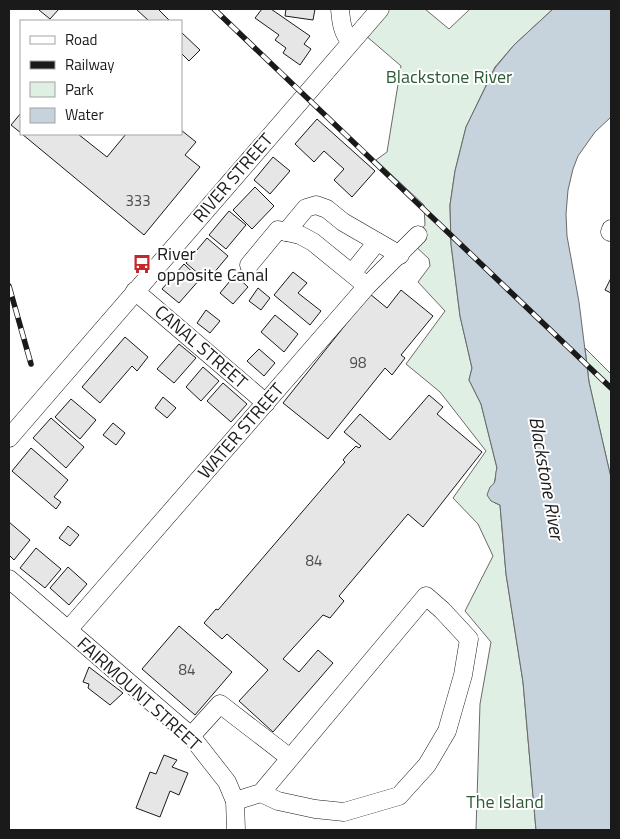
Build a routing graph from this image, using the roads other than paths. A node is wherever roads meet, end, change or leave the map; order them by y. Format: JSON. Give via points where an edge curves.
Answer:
{"nodes":[{"id":1,"x":340,"y":9,"type":"edge"},
{"id":2,"x":380,"y":9,"type":"edge"},
{"id":3,"x":351,"y":42,"type":"junction"},
{"id":4,"x":286,"y":232,"type":"junction"},
{"id":5,"x":418,"y":235,"type":"dead end"},
{"id":6,"x":377,"y":242,"type":"junction"},
{"id":7,"x":400,"y":254,"type":"junction"},
{"id":8,"x":249,"y":265,"type":"dead end"},
{"id":9,"x":352,"y":273,"type":"junction"},
{"id":10,"x":368,"y":286,"type":"junction"},
{"id":11,"x":135,"y":291,"type":"junction"},
{"id":12,"x":266,"y":403,"type":"junction"},
{"id":13,"x":9,"y":438,"type":"edge"},
{"id":14,"x":9,"y":579,"type":"edge"},
{"id":15,"x":68,"y":630,"type":"junction"},
{"id":16,"x":192,"y":736,"type":"junction"},
{"id":17,"x":290,"y":758,"type":"junction"},
{"id":18,"x":261,"y":793,"type":"junction"},
{"id":19,"x":235,"y":801,"type":"junction"},
{"id":20,"x":236,"y":830,"type":"edge"}],
"edges":[{"from":1,"to":3,"type":"street","via":[[342,27]]},
{"from":2,"to":3,"type":"street","name":"RIVER STREET"},
{"from":3,"to":11,"type":"street","name":"RIVER STREET"},
{"from":4,"to":6,"type":"street","via":[[306,208],[316,205]]},
{"from":4,"to":8,"type":"street","via":[[278,230]]},
{"from":4,"to":9,"type":"street","via":[[313,242]]},
{"from":5,"to":7,"type":"street","name":"WATER STREET"},
{"from":6,"to":7,"type":"street"},
{"from":6,"to":9,"type":"street"},
{"from":7,"to":10,"type":"street","name":"WATER STREET"},
{"from":9,"to":10,"type":"street"},
{"from":10,"to":12,"type":"street","name":"WATER STREET"},
{"from":11,"to":12,"type":"street","name":"CANAL STREET"},
{"from":11,"to":13,"type":"street","name":"RIVER STREET"},
{"from":12,"to":15,"type":"street","name":"WATER STREET"},
{"from":14,"to":15,"type":"street","name":"FAIRMOUNT STREET"},
{"from":15,"to":16,"type":"street","name":"FAIRMOUNT STREET"},
{"from":16,"to":17,"type":"street","via":[[220,704]]},
{"from":16,"to":19,"type":"street","name":"FAIRMOUNT STREET","via":[[226,782]]},
{"from":17,"to":18,"type":"street"},
{"from":17,"to":18,"type":"street","via":[[426,596],[469,639],[463,675],[447,731],[427,765],[399,796],[344,812],[278,801]]},
{"from":18,"to":19,"type":"street"},
{"from":19,"to":20,"type":"street","name":"FAIRMOUNT STREET"}]}
